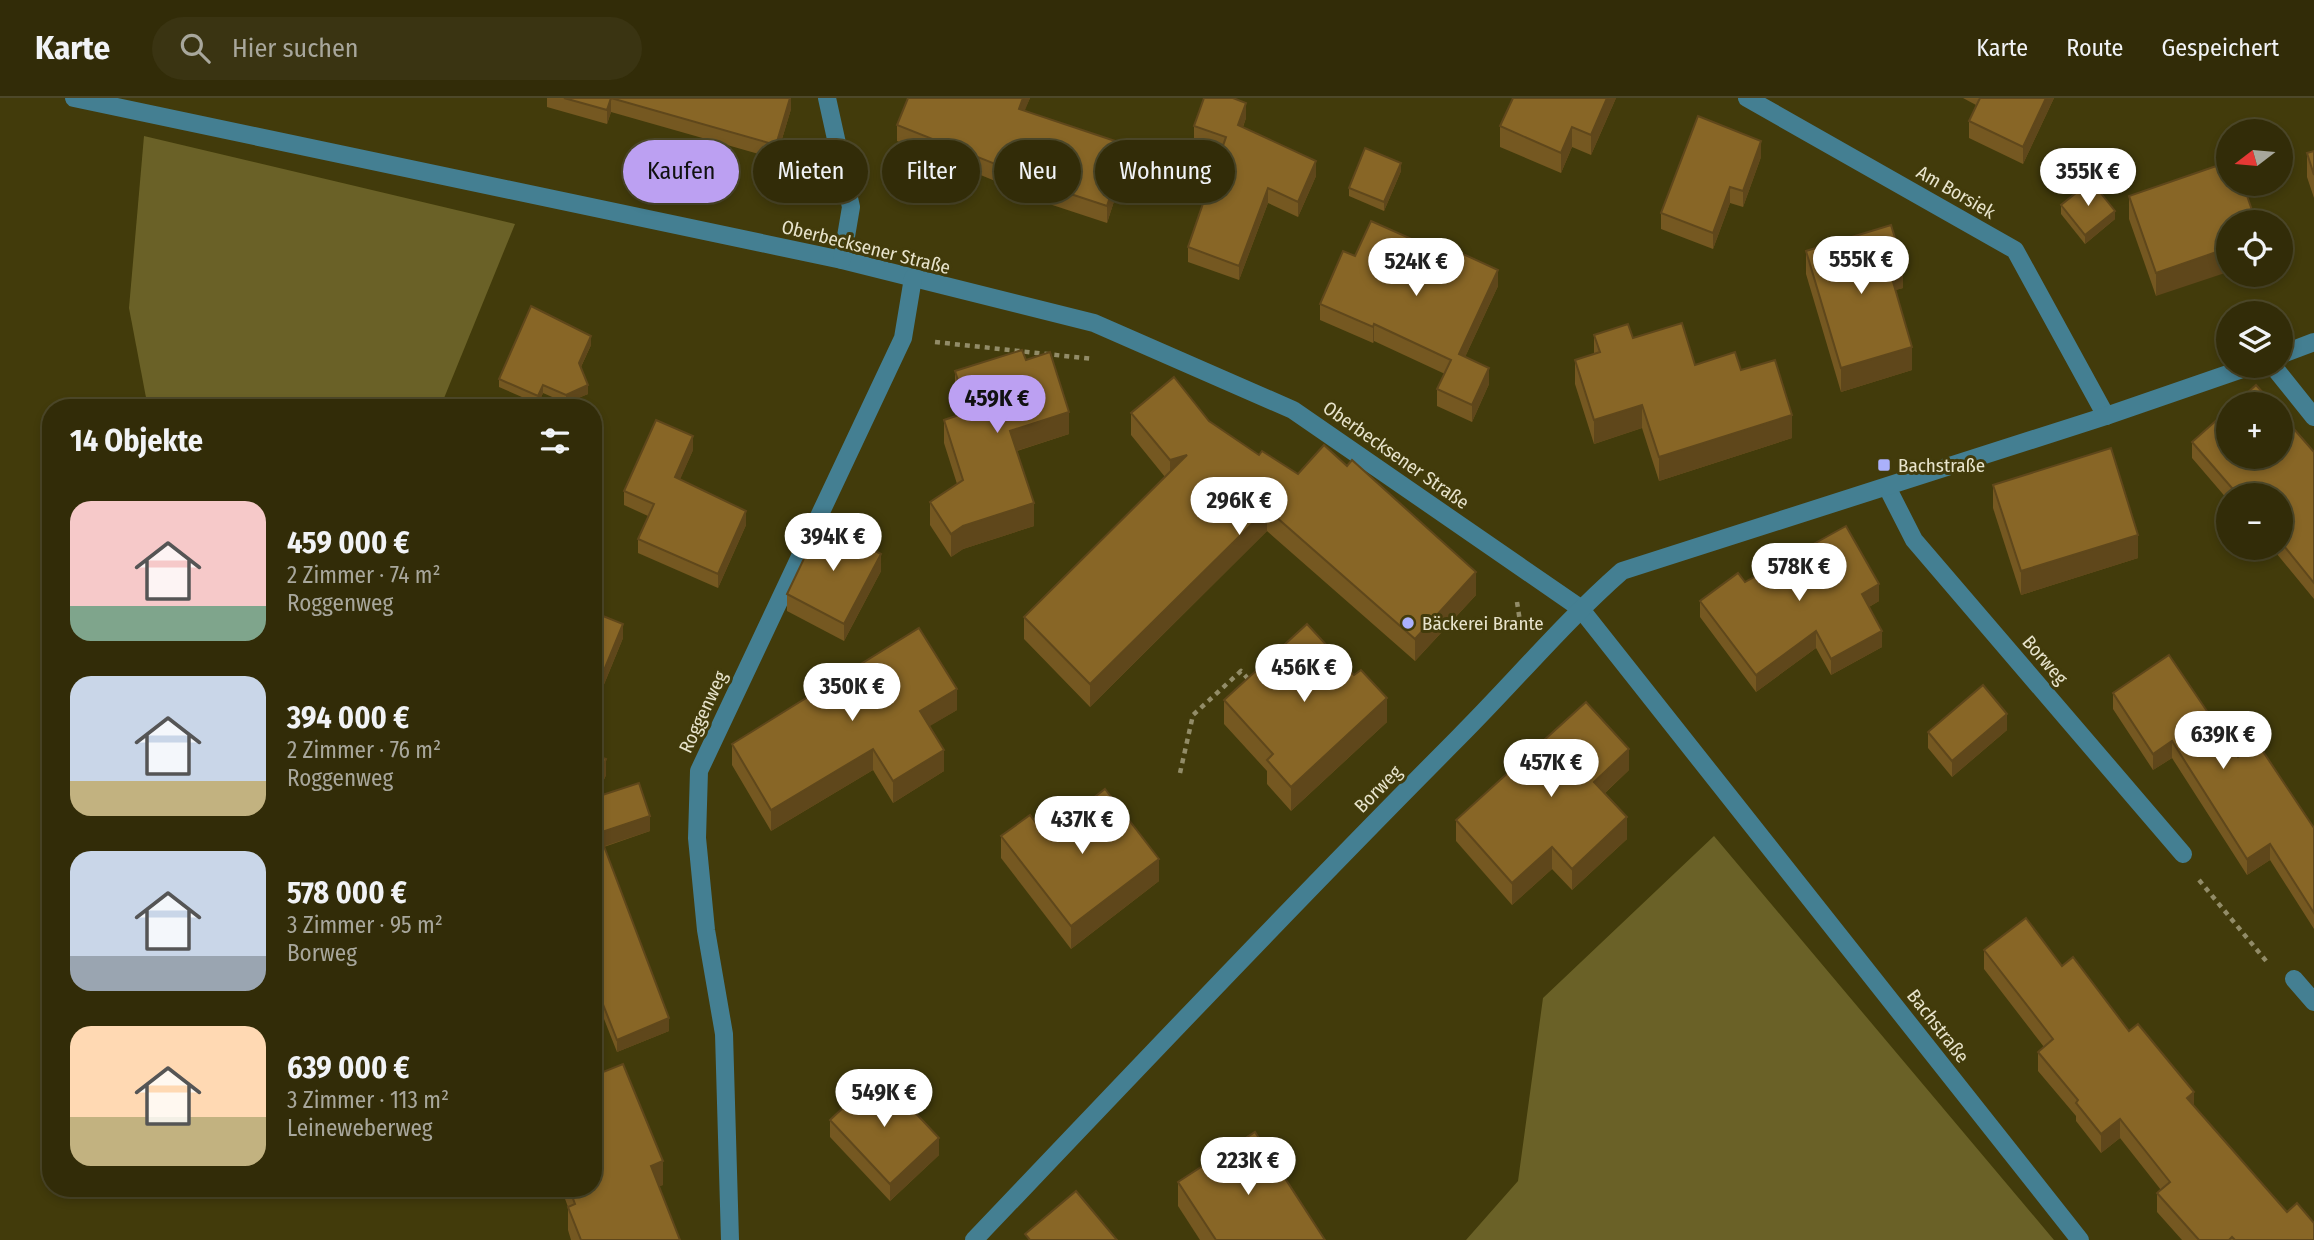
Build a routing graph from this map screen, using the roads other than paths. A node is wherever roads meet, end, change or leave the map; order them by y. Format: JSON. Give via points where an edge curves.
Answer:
{"nodes":[{"id":1,"x":74,"y":98,"type":"edge"},
{"id":2,"x":827,"y":98,"type":"edge"},
{"id":3,"x":1747,"y":98,"type":"edge"},
{"id":4,"x":842,"y":260,"type":"junction"},
{"id":5,"x":913,"y":278,"type":"junction"},
{"id":6,"x":2314,"y":342,"type":"edge"},
{"id":7,"x":2293,"y":350,"type":"edge"},
{"id":8,"x":2216,"y":378,"type":"edge"},
{"id":9,"x":2283,"y":378,"type":"edge"},
{"id":10,"x":2106,"y":416,"type":"junction"},
{"id":11,"x":2314,"y":417,"type":"edge"},
{"id":12,"x":1887,"y":486,"type":"junction"},
{"id":13,"x":1580,"y":608,"type":"junction"},
{"id":14,"x":2183,"y":854,"type":"road end"},
{"id":15,"x":2294,"y":979,"type":"road end"},
{"id":16,"x":2314,"y":1002,"type":"edge"},
{"id":17,"x":730,"y":1240,"type":"edge"},
{"id":18,"x":974,"y":1240,"type":"edge"},
{"id":19,"x":2080,"y":1240,"type":"edge"}],
"edges":[{"from":1,"to":4,"type":"street","name":"Oberbecksener Straße"},
{"from":2,"to":4,"type":"street","via":[[851,207]]},
{"from":3,"to":10,"type":"street","name":"Am Borsiek","via":[[2015,250]]},
{"from":4,"to":5,"type":"street","name":"Oberbecksener Straße"},
{"from":5,"to":13,"type":"street","name":"Oberbecksener Straße","via":[[1094,323],[1293,410]]},
{"from":5,"to":17,"type":"street","name":"Roggenweg","via":[[903,338],[699,771],[696,838],[724,1034]]},
{"from":6,"to":7,"type":"street"},
{"from":8,"to":10,"type":"street","name":"Borweg"},
{"from":9,"to":11,"type":"street"},
{"from":10,"to":12,"type":"street","name":"Borweg"},
{"from":12,"to":13,"type":"street","name":"Borweg","via":[[1622,571]]},
{"from":12,"to":14,"type":"street","name":"Borweg","via":[[1914,540]]},
{"from":13,"to":18,"type":"street","name":"Borweg","via":[[1526,671],[1336,860]]},
{"from":13,"to":19,"type":"street","name":"Bachstraße"},
{"from":15,"to":16,"type":"street"}]}
